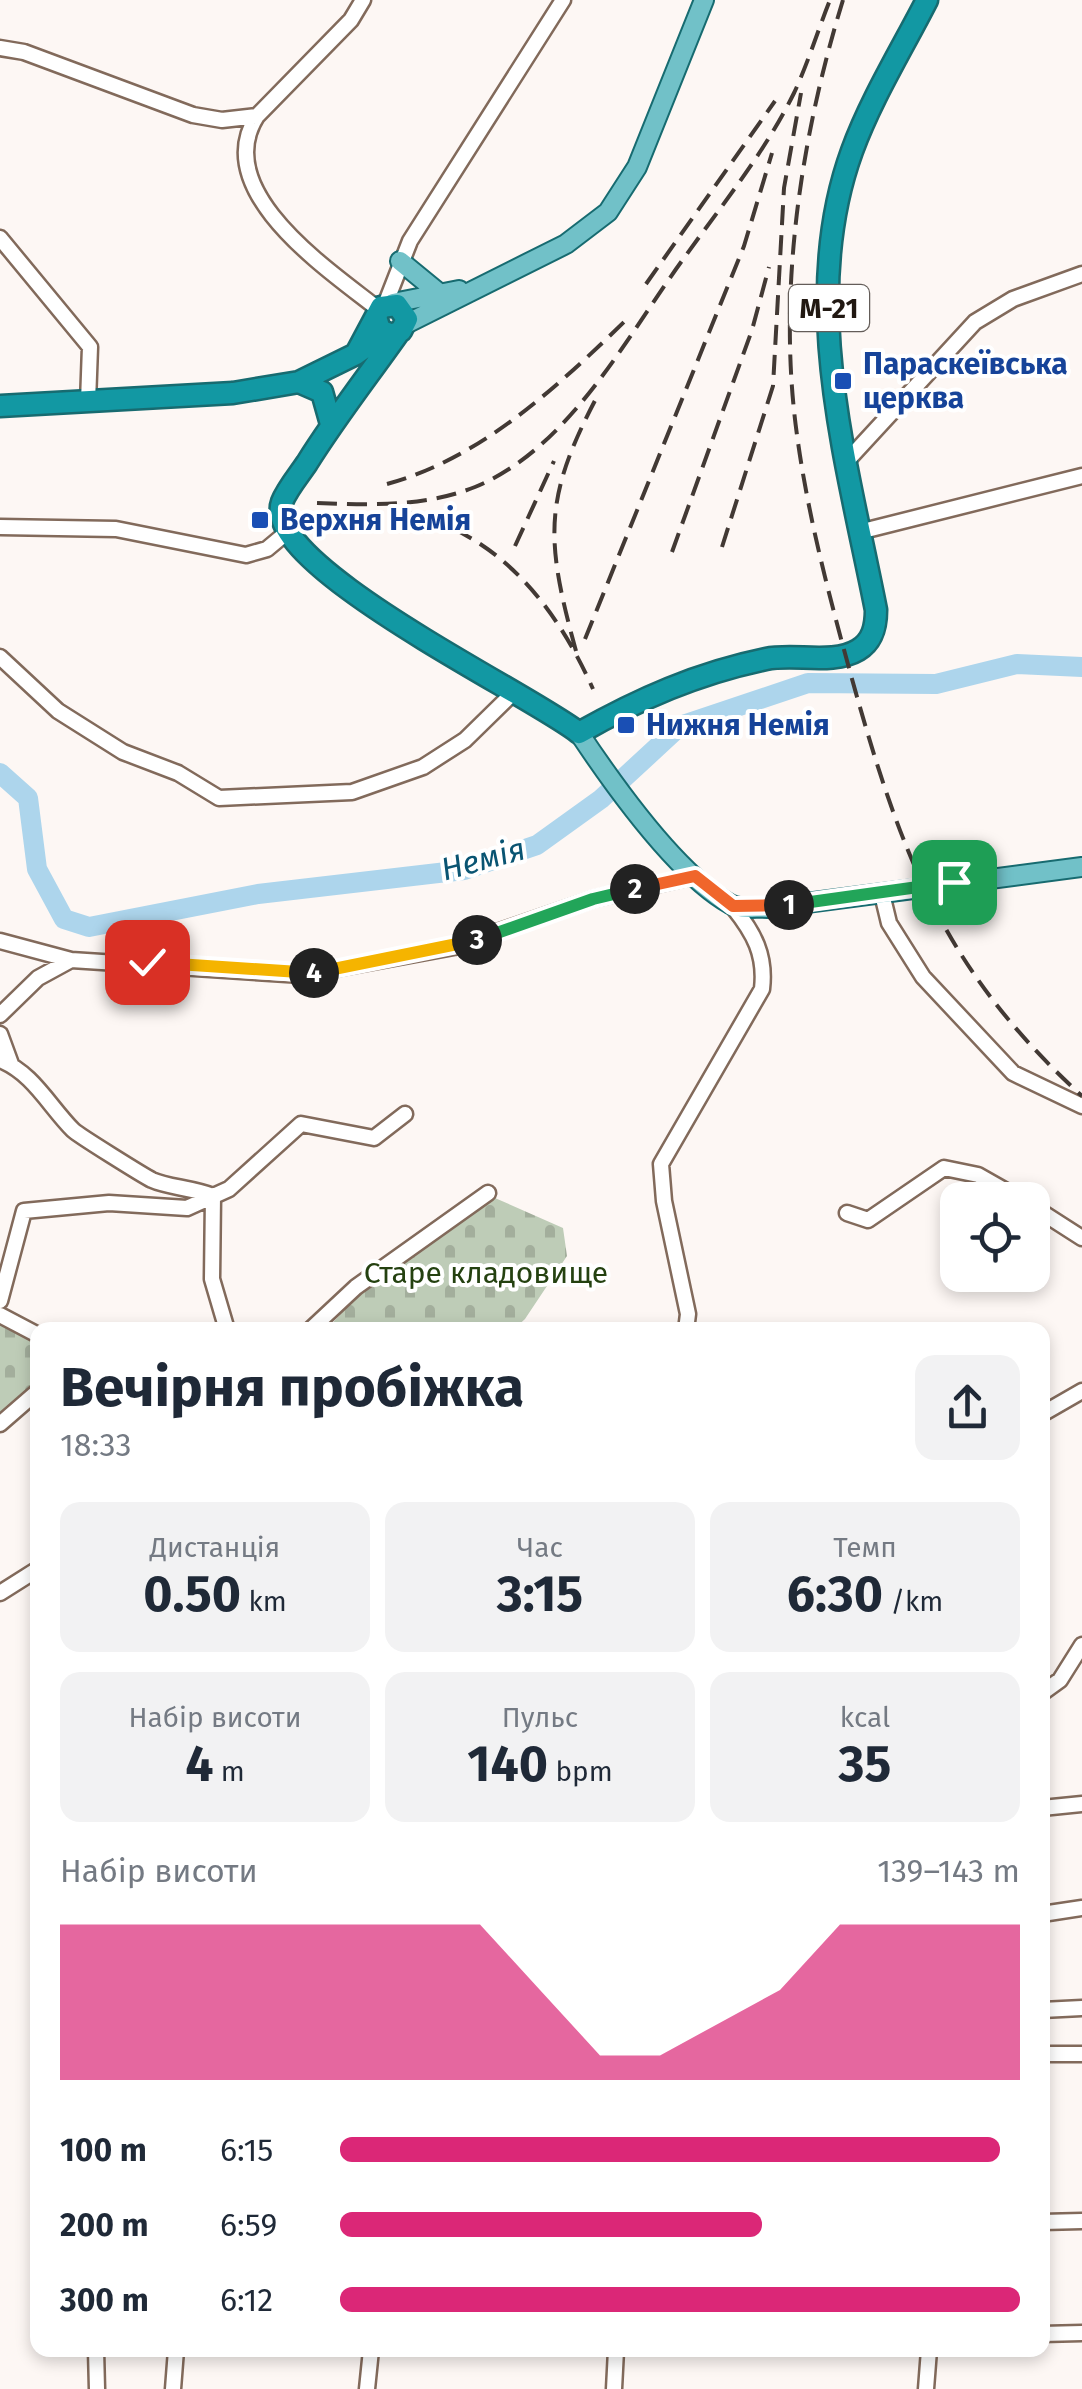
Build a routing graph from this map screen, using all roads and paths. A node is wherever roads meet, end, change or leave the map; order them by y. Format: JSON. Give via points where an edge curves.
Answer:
{"nodes":[{"id":1,"x":363,"y":0,"type":"edge"},
{"id":2,"x":562,"y":0,"type":"edge"},
{"id":3,"x":704,"y":0,"type":"edge"},
{"id":4,"x":927,"y":0,"type":"edge"},
{"id":5,"x":0,"y":48,"type":"edge"},
{"id":6,"x":256,"y":116,"type":"junction"},
{"id":7,"x":0,"y":238,"type":"edge"},
{"id":8,"x":400,"y":261,"type":"junction"},
{"id":9,"x":1082,"y":274,"type":"edge"},
{"id":10,"x":474,"y":287,"type":"junction"},
{"id":11,"x":439,"y":294,"type":"junction"},
{"id":12,"x":386,"y":321,"type":"junction"},
{"id":13,"x":299,"y":382,"type":"junction"},
{"id":14,"x":88,"y":402,"type":"junction"},
{"id":15,"x":0,"y":406,"type":"edge"},
{"id":16,"x":331,"y":424,"type":"junction"},
{"id":17,"x":846,"y":462,"type":"junction"},
{"id":18,"x":1082,"y":476,"type":"edge"},
{"id":19,"x":0,"y":527,"type":"edge"},
{"id":20,"x":859,"y":532,"type":"junction"},
{"id":21,"x":285,"y":534,"type":"junction"},
{"id":22,"x":0,"y":657,"type":"edge"},
{"id":23,"x":514,"y":692,"type":"junction"},
{"id":24,"x":579,"y":733,"type":"junction"},
{"id":25,"x":1082,"y":868,"type":"edge"},
{"id":26,"x":695,"y":876,"type":"junction"},
{"id":27,"x":882,"y":894,"type":"junction"},
{"id":28,"x":733,"y":906,"type":"junction"},
{"id":29,"x":0,"y":941,"type":"edge"},
{"id":30,"x":70,"y":960,"type":"junction"},
{"id":31,"x":0,"y":1016,"type":"edge"},
{"id":32,"x":0,"y":1034,"type":"edge"},
{"id":33,"x":6,"y":1062,"type":"edge"},
{"id":34,"x":1082,"y":1106,"type":"edge"},
{"id":35,"x":406,"y":1114,"type":"dead end"},
{"id":36,"x":989,"y":1182,"type":"edge"},
{"id":37,"x":488,"y":1193,"type":"dead end"},
{"id":38,"x":212,"y":1196,"type":"junction"},
{"id":39,"x":847,"y":1212,"type":"dead end"},
{"id":40,"x":1050,"y":1218,"type":"edge"},
{"id":41,"x":1082,"y":1238,"type":"edge"},
{"id":42,"x":0,"y":1301,"type":"edge"},
{"id":43,"x":0,"y":1315,"type":"edge"},
{"id":44,"x":225,"y":1322,"type":"edge"},
{"id":45,"x":319,"y":1322,"type":"edge"},
{"id":46,"x":687,"y":1322,"type":"edge"},
{"id":47,"x":30,"y":1330,"type":"edge"},
{"id":48,"x":1082,"y":1391,"type":"edge"},
{"id":49,"x":30,"y":1398,"type":"edge"},
{"id":50,"x":1050,"y":1409,"type":"edge"},
{"id":51,"x":0,"y":1424,"type":"edge"},
{"id":52,"x":30,"y":1573,"type":"edge"},
{"id":53,"x":0,"y":1593,"type":"edge"},
{"id":54,"x":1082,"y":1646,"type":"edge"},
{"id":55,"x":1050,"y":1687,"type":"edge"},
{"id":56,"x":1082,"y":1804,"type":"edge"},
{"id":57,"x":1050,"y":1807,"type":"edge"},
{"id":58,"x":1082,"y":1908,"type":"edge"},
{"id":59,"x":1050,"y":1913,"type":"edge"},
{"id":60,"x":1082,"y":2008,"type":"edge"},
{"id":61,"x":1050,"y":2010,"type":"edge"},
{"id":62,"x":1050,"y":2054,"type":"edge"},
{"id":63,"x":1082,"y":2054,"type":"edge"},
{"id":64,"x":1082,"y":2220,"type":"edge"},
{"id":65,"x":1050,"y":2222,"type":"edge"},
{"id":66,"x":1082,"y":2333,"type":"edge"},
{"id":67,"x":1050,"y":2334,"type":"edge"},
{"id":68,"x":96,"y":2357,"type":"edge"},
{"id":69,"x":176,"y":2357,"type":"edge"},
{"id":70,"x":370,"y":2357,"type":"edge"},
{"id":71,"x":616,"y":2357,"type":"edge"},
{"id":72,"x":928,"y":2357,"type":"edge"},
{"id":73,"x":97,"y":2389,"type":"edge"},
{"id":74,"x":174,"y":2389,"type":"edge"},
{"id":75,"x":367,"y":2389,"type":"edge"},
{"id":76,"x":614,"y":2389,"type":"edge"},
{"id":77,"x":926,"y":2389,"type":"edge"}],
"edges":[{"from":1,"to":6,"type":"street","via":[[352,20]]},
{"from":2,"to":8,"type":"street"},
{"from":3,"to":10,"type":"main road","via":[[637,168],[608,212],[566,244]]},
{"from":4,"to":17,"type":"highway","number":"М-21","via":[[852,152],[833,226],[830,346]]},
{"from":5,"to":6,"type":"street","via":[[193,115]]},
{"from":6,"to":12,"type":"street","via":[[246,133],[263,206]]},
{"from":7,"to":14,"type":"street","via":[[90,347]]},
{"from":8,"to":11,"type":"main road"},
{"from":8,"to":12,"type":"street"},
{"from":9,"to":17,"type":"street","via":[[974,322]]},
{"from":10,"to":11,"type":"main road"},
{"from":10,"to":12,"type":"main road"},
{"from":11,"to":12,"type":"main road"},
{"from":12,"to":13,"type":"highway","via":[[356,354]]},
{"from":12,"to":16,"type":"highway","via":[[372,370]]},
{"from":13,"to":14,"type":"highway"},
{"from":13,"to":16,"type":"highway","via":[[322,392]]},
{"from":14,"to":15,"type":"highway"},
{"from":16,"to":21,"type":"highway","via":[[281,504]]},
{"from":17,"to":20,"type":"highway","number":"М-21"},
{"from":18,"to":20,"type":"street"},
{"from":19,"to":21,"type":"street","via":[[116,529],[246,555],[267,550]]},
{"from":20,"to":24,"type":"highway","number":"М-21","via":[[876,610],[874,632],[859,650],[723,669],[640,699]]},
{"from":21,"to":23,"type":"highway","via":[[405,627]]},
{"from":22,"to":23,"type":"street","via":[[58,711],[123,752],[219,798],[352,792],[424,767],[465,740]]},
{"from":23,"to":24,"type":"highway"},
{"from":24,"to":26,"type":"main road","via":[[626,799]]},
{"from":25,"to":27,"type":"main road"},
{"from":26,"to":28,"type":"main road"},
{"from":26,"to":30,"type":"street","via":[[593,899],[454,947],[302,975]]},
{"from":27,"to":28,"type":"main road"},
{"from":27,"to":34,"type":"street","via":[[889,923],[923,976],[1013,1073]]},
{"from":28,"to":46,"type":"street","via":[[765,964],[762,989],[661,1164]]},
{"from":29,"to":30,"type":"street"},
{"from":30,"to":31,"type":"street","via":[[38,978]]},
{"from":32,"to":33,"type":"street"},
{"from":33,"to":38,"type":"street","via":[[50,1100],[74,1132],[154,1181]]},
{"from":35,"to":38,"type":"street","via":[[374,1138],[301,1124],[264,1161]]},
{"from":36,"to":39,"type":"street","via":[[944,1168],[868,1220]]},
{"from":37,"to":45,"type":"street","via":[[356,1287]]},
{"from":38,"to":42,"type":"street","via":[[187,1208],[109,1203],[24,1211]]},
{"from":38,"to":44,"type":"street","via":[[212,1280]]},
{"from":40,"to":41,"type":"street"},
{"from":43,"to":47,"type":"street"},
{"from":48,"to":50,"type":"street"},
{"from":49,"to":51,"type":"street"},
{"from":52,"to":53,"type":"street"},
{"from":54,"to":55,"type":"street"},
{"from":56,"to":57,"type":"street"},
{"from":58,"to":59,"type":"street"},
{"from":60,"to":61,"type":"street"},
{"from":62,"to":63,"type":"street"},
{"from":64,"to":65,"type":"street"},
{"from":66,"to":67,"type":"street"},
{"from":68,"to":73,"type":"street"},
{"from":69,"to":74,"type":"street"},
{"from":70,"to":75,"type":"street"},
{"from":71,"to":76,"type":"street"},
{"from":72,"to":77,"type":"street"}]}
